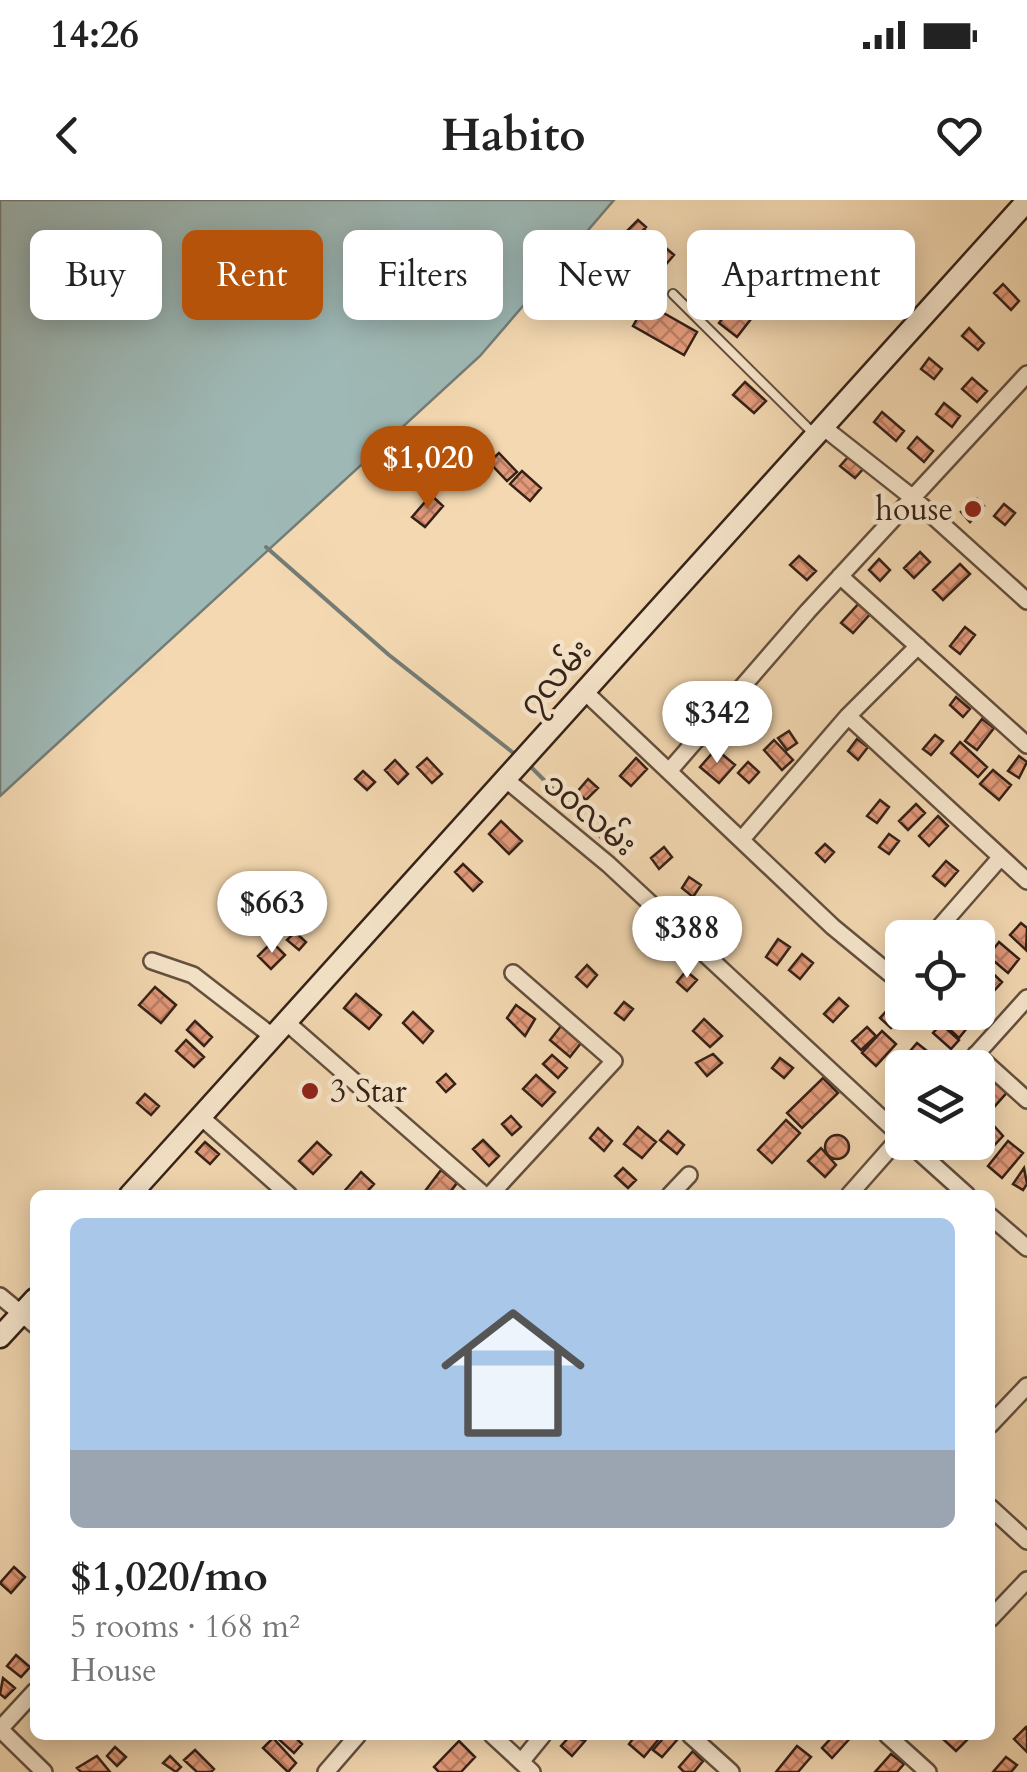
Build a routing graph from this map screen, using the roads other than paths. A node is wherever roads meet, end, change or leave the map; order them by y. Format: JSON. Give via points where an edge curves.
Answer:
{"nodes":[{"id":1,"x":1027,"y":201,"type":"edge"},
{"id":2,"x":673,"y":294,"type":"dead end"},
{"id":3,"x":1027,"y":374,"type":"edge"},
{"id":4,"x":819,"y":431,"type":"junction"},
{"id":5,"x":913,"y":498,"type":"junction"},
{"id":6,"x":840,"y":576,"type":"junction"},
{"id":7,"x":1027,"y":602,"type":"edge"},
{"id":8,"x":918,"y":646,"type":"junction"},
{"id":9,"x":584,"y":691,"type":"junction"},
{"id":10,"x":848,"y":716,"type":"junction"},
{"id":11,"x":1027,"y":745,"type":"edge"},
{"id":12,"x":670,"y":770,"type":"junction"},
{"id":13,"x":510,"y":771,"type":"junction"},
{"id":14,"x":742,"y":840,"type":"junction"},
{"id":15,"x":1000,"y":858,"type":"junction"},
{"id":16,"x":1027,"y":881,"type":"edge"},
{"id":17,"x":946,"y":920,"type":"edge"},
{"id":18,"x":152,"y":961,"type":"dead end"},
{"id":19,"x":885,"y":963,"type":"edge"},
{"id":20,"x":512,"y":974,"type":"dead end"},
{"id":21,"x":1027,"y":998,"type":"edge"},
{"id":22,"x":278,"y":1028,"type":"junction"},
{"id":23,"x":980,"y":1050,"type":"edge"},
{"id":24,"x":995,"y":1071,"type":"edge"},
{"id":25,"x":1027,"y":1100,"type":"edge"},
{"id":26,"x":201,"y":1116,"type":"junction"},
{"id":27,"x":885,"y":1120,"type":"edge"},
{"id":28,"x":885,"y":1155,"type":"edge"},
{"id":29,"x":928,"y":1160,"type":"edge"},
{"id":30,"x":689,"y":1175,"type":"dead end"},
{"id":31,"x":134,"y":1190,"type":"edge"},
{"id":32,"x":283,"y":1190,"type":"edge"},
{"id":33,"x":481,"y":1190,"type":"edge"},
{"id":34,"x":492,"y":1190,"type":"edge"},
{"id":35,"x":675,"y":1190,"type":"edge"},
{"id":36,"x":853,"y":1190,"type":"edge"},
{"id":37,"x":961,"y":1190,"type":"edge"},
{"id":38,"x":995,"y":1221,"type":"edge"},
{"id":39,"x":1003,"y":1228,"type":"junction"},
{"id":40,"x":995,"y":1237,"type":"edge"},
{"id":41,"x":1027,"y":1248,"type":"edge"},
{"id":42,"x":0,"y":1296,"type":"edge"},
{"id":43,"x":30,"y":1311,"type":"edge"},
{"id":44,"x":30,"y":1313,"type":"edge"},
{"id":45,"x":0,"y":1337,"type":"edge"},
{"id":46,"x":1027,"y":1386,"type":"edge"},
{"id":47,"x":995,"y":1420,"type":"edge"},
{"id":48,"x":995,"y":1511,"type":"edge"},
{"id":49,"x":1027,"y":1541,"type":"edge"},
{"id":50,"x":1027,"y":1580,"type":"edge"},
{"id":51,"x":995,"y":1613,"type":"edge"},
{"id":52,"x":30,"y":1696,"type":"edge"},
{"id":53,"x":0,"y":1729,"type":"edge"},
{"id":54,"x":354,"y":1740,"type":"edge"},
{"id":55,"x":497,"y":1740,"type":"edge"},
{"id":56,"x":540,"y":1740,"type":"edge"},
{"id":57,"x":696,"y":1740,"type":"edge"},
{"id":58,"x":893,"y":1740,"type":"edge"},
{"id":59,"x":527,"y":1767,"type":"edge"},
{"id":60,"x":44,"y":1772,"type":"edge"},
{"id":61,"x":326,"y":1772,"type":"edge"},
{"id":62,"x":731,"y":1772,"type":"edge"},
{"id":63,"x":928,"y":1772,"type":"edge"}],
"edges":[{"from":1,"to":4,"type":"street","name":"၇လမ်း"},
{"from":2,"to":4,"type":"lane"},
{"from":3,"to":5,"type":"street"},
{"from":4,"to":5,"type":"street"},
{"from":4,"to":9,"type":"street","name":"၇လမ်း"},
{"from":5,"to":6,"type":"street"},
{"from":5,"to":7,"type":"street"},
{"from":6,"to":8,"type":"street"},
{"from":6,"to":12,"type":"street"},
{"from":8,"to":10,"type":"street"},
{"from":8,"to":11,"type":"street"},
{"from":9,"to":12,"type":"street"},
{"from":9,"to":13,"type":"street","name":"၇လမ်း"},
{"from":10,"to":14,"type":"street"},
{"from":10,"to":15,"type":"street"},
{"from":12,"to":14,"type":"street"},
{"from":13,"to":22,"type":"street","name":"၇လမ်း"},
{"from":13,"to":27,"type":"street","name":"၁၀လမ်း"},
{"from":14,"to":19,"type":"street","via":[[833,926]]},
{"from":15,"to":16,"type":"street"},
{"from":15,"to":17,"type":"street"},
{"from":18,"to":22,"type":"street","via":[[192,976]]},
{"from":20,"to":34,"type":"street","via":[[614,1060]]},
{"from":21,"to":23,"type":"street"},
{"from":22,"to":26,"type":"street","name":"၇လမ်း"},
{"from":22,"to":33,"type":"street"},
{"from":24,"to":25,"type":"street"},
{"from":26,"to":31,"type":"street","name":"၇လမ်း"},
{"from":26,"to":32,"type":"street"},
{"from":28,"to":36,"type":"street"},
{"from":29,"to":37,"type":"street"},
{"from":30,"to":35,"type":"street"},
{"from":38,"to":39,"type":"street"},
{"from":39,"to":40,"type":"street"},
{"from":39,"to":41,"type":"street"},
{"from":42,"to":43,"type":"street"},
{"from":44,"to":45,"type":"street"},
{"from":46,"to":47,"type":"street"},
{"from":48,"to":49,"type":"street"},
{"from":50,"to":51,"type":"street"},
{"from":52,"to":53,"type":"street"},
{"from":53,"to":60,"type":"street"},
{"from":54,"to":61,"type":"street"},
{"from":55,"to":59,"type":"street"},
{"from":56,"to":59,"type":"street"},
{"from":57,"to":62,"type":"street"},
{"from":58,"to":63,"type":"street"}]}
